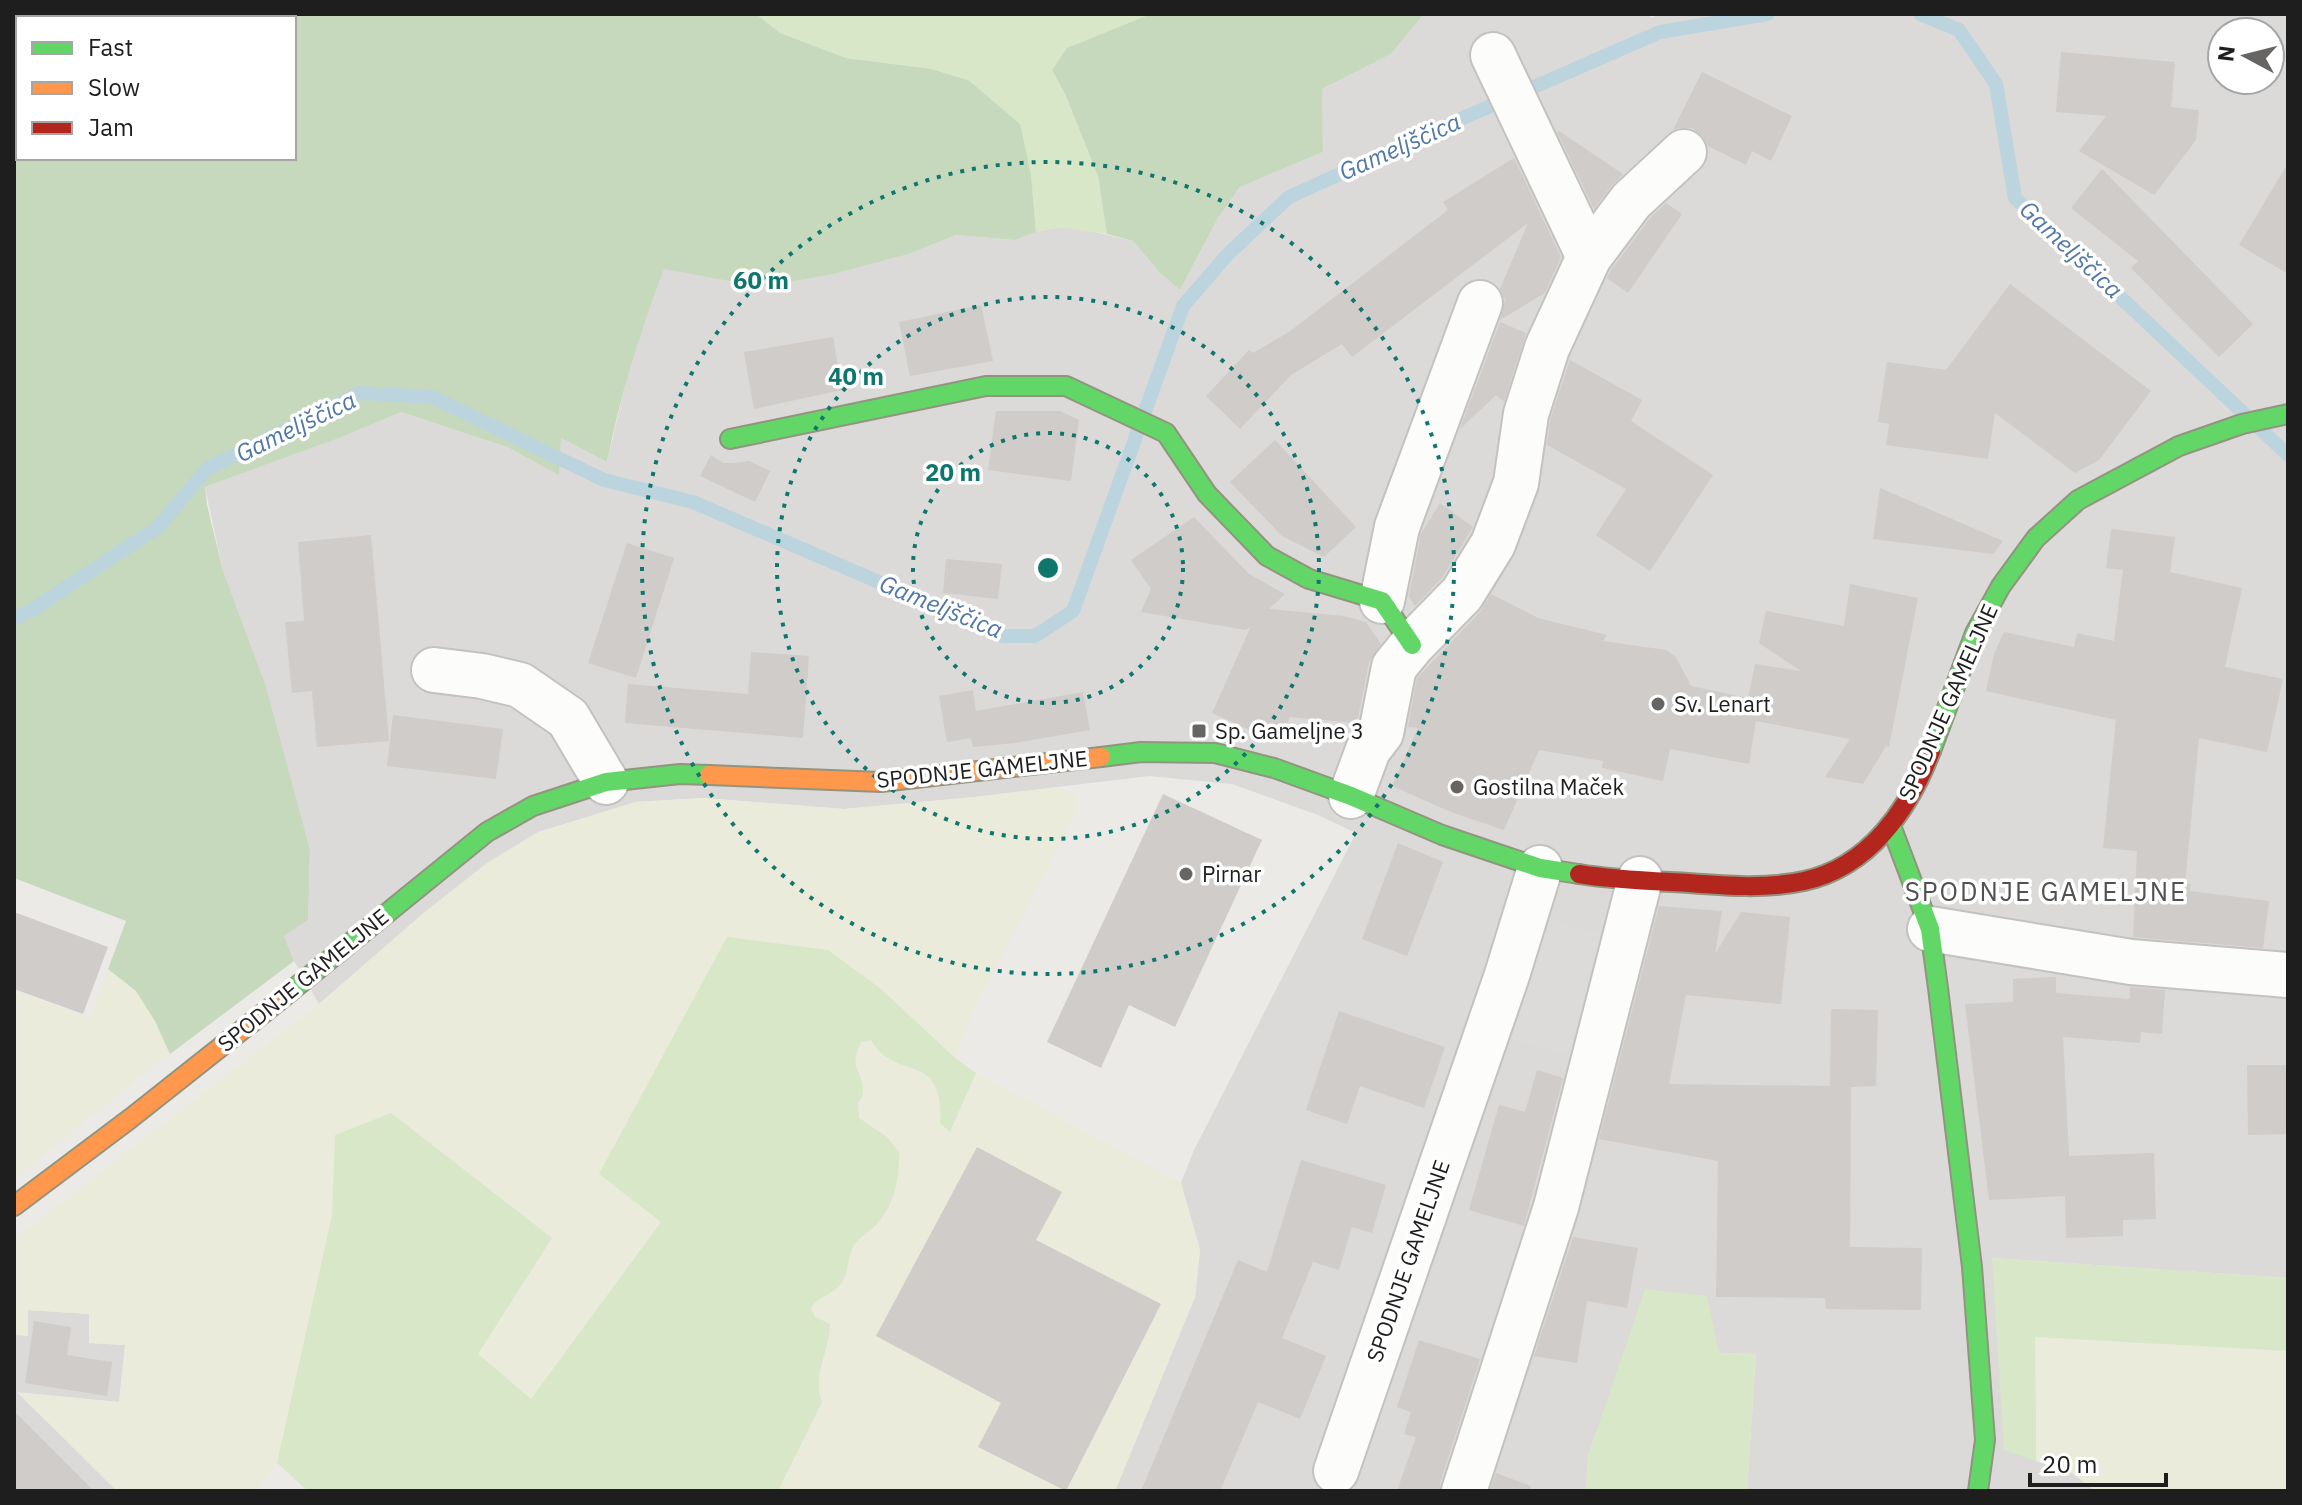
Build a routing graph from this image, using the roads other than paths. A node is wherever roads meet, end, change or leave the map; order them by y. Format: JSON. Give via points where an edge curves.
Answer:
{"nodes":[{"id":1,"x":1498,"y":65,"type":"dead end"},
{"id":2,"x":1684,"y":152,"type":"dead end"},
{"id":3,"x":1589,"y":257,"type":"junction"},
{"id":4,"x":1480,"y":303,"type":"dead end"},
{"id":5,"x":2288,"y":414,"type":"edge"},
{"id":6,"x":730,"y":439,"type":"dead end"},
{"id":7,"x":1382,"y":601,"type":"junction"},
{"id":8,"x":1412,"y":645,"type":"junction"},
{"id":9,"x":434,"y":670,"type":"dead end"},
{"id":10,"x":606,"y":782,"type":"junction"},
{"id":11,"x":1351,"y":796,"type":"junction"},
{"id":12,"x":1891,"y":826,"type":"junction"},
{"id":13,"x":1540,"y":868,"type":"junction"},
{"id":14,"x":1640,"y":879,"type":"junction"},
{"id":15,"x":1930,"y":929,"type":"junction"},
{"id":16,"x":2288,"y":975,"type":"edge"},
{"id":17,"x":14,"y":1206,"type":"edge"},
{"id":18,"x":1336,"y":1471,"type":"dead end"},
{"id":19,"x":1464,"y":1491,"type":"edge"},
{"id":20,"x":1978,"y":1491,"type":"edge"}],
"edges":[{"from":1,"to":3,"type":"street"},
{"from":2,"to":3,"type":"street","via":[[1631,201]]},
{"from":3,"to":8,"type":"street","via":[[1547,348],[1526,414],[1516,483],[1493,544],[1462,594]]},
{"from":4,"to":7,"type":"street","via":[[1397,527]]},
{"from":5,"to":12,"type":"street","name":"SPODNJE GAMELJNE","via":[[2179,446],[2078,500],[2036,538],[1975,633],[1925,766]]},
{"from":6,"to":7,"type":"street","via":[[986,386],[1066,386],[1166,433],[1207,494],[1267,556],[1309,579]]},
{"from":7,"to":8,"type":"street"},
{"from":8,"to":11,"type":"street","via":[[1394,667],[1381,733],[1368,750]]},
{"from":9,"to":10,"type":"street","via":[[520,685],[568,718]]},
{"from":10,"to":11,"type":"street","name":"SPODNJE GAMELJNE","via":[[680,774],[881,782],[1141,752],[1215,753]]},
{"from":10,"to":17,"type":"street","name":"SPODNJE GAMELJNE","via":[[533,806],[487,832]]},
{"from":11,"to":13,"type":"street","name":"SPODNJE GAMELJNE","via":[[1442,835]]},
{"from":12,"to":14,"type":"street","name":"SPODNJE GAMELJNE","via":[[1868,850],[1805,881],[1744,887]]},
{"from":12,"to":15,"type":"street","name":"SPODNJE GAMELJNE"},
{"from":13,"to":14,"type":"street","name":"SPODNJE GAMELJNE"},
{"from":13,"to":18,"type":"street","name":"SPODNJE GAMELJNE"},
{"from":14,"to":19,"type":"street","via":[[1556,1207]]},
{"from":15,"to":16,"type":"street","via":[[2131,962]]},
{"from":15,"to":20,"type":"street","name":"SPODNJE GAMELJNE","via":[[1972,1267],[1985,1440]]}]}
